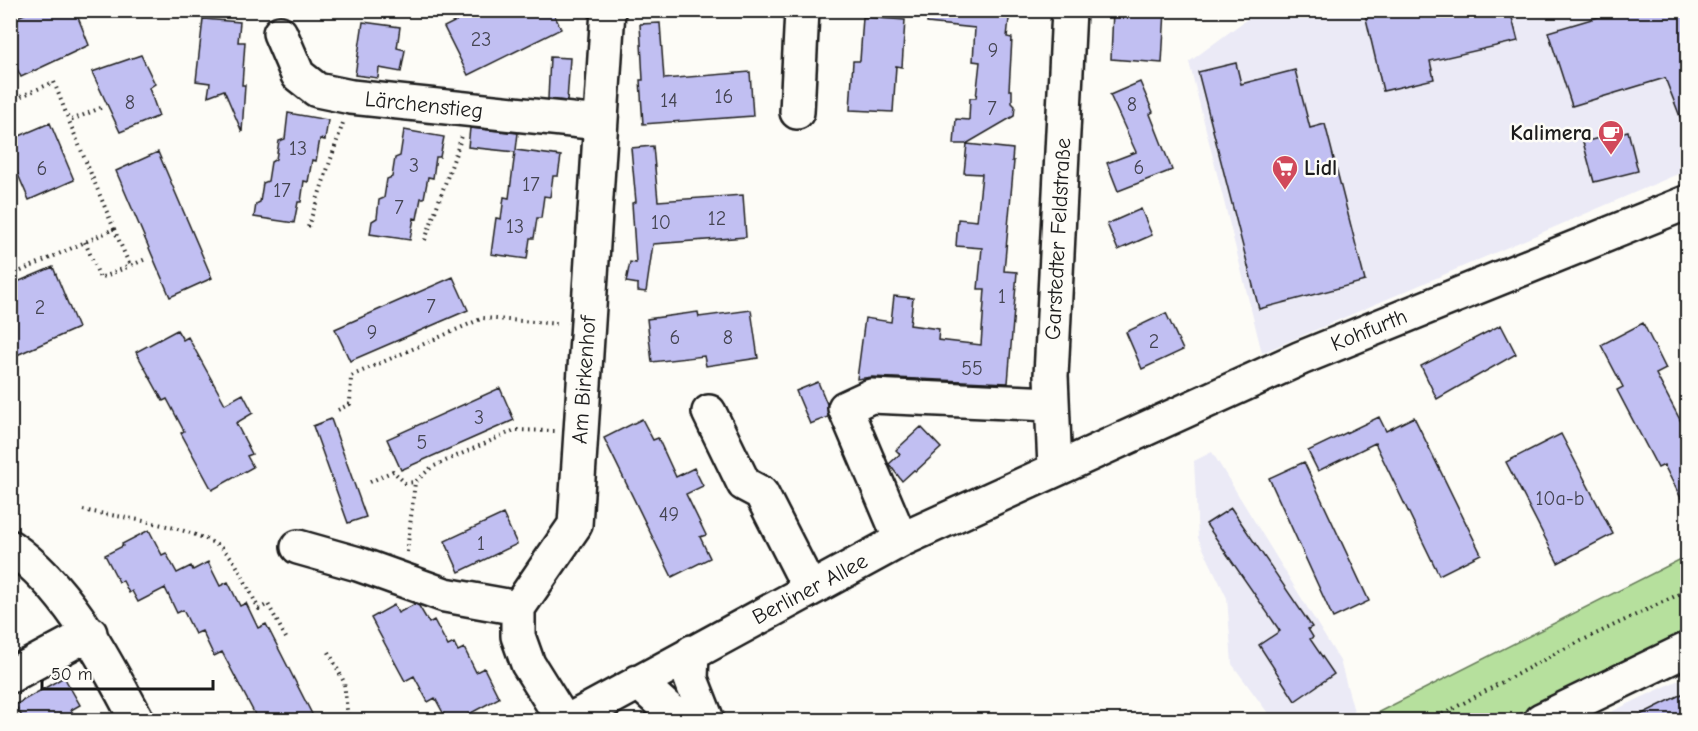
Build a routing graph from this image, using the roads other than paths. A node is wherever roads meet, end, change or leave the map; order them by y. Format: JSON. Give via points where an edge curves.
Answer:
{"nodes":[{"id":1,"x":608,"y":10,"type":"edge"},
{"id":2,"x":802,"y":10,"type":"edge"},
{"id":3,"x":1069,"y":10,"type":"edge"},
{"id":4,"x":280,"y":33,"type":"dead end"},
{"id":5,"x":797,"y":112,"type":"dead end"},
{"id":6,"x":600,"y":123,"type":"junction"},
{"id":7,"x":1688,"y":202,"type":"edge"},
{"id":8,"x":1051,"y":404,"type":"junction"},
{"id":9,"x":709,"y":412,"type":"dead end"},
{"id":10,"x":1055,"y":468,"type":"junction"},
{"id":11,"x":901,"y":540,"type":"junction"},
{"id":12,"x":10,"y":547,"type":"edge"},
{"id":13,"x":298,"y":548,"type":"dead end"},
{"id":14,"x":810,"y":589,"type":"junction"},
{"id":15,"x":518,"y":608,"type":"junction"},
{"id":16,"x":90,"y":633,"type":"junction"},
{"id":17,"x":1688,"y":649,"type":"edge"},
{"id":18,"x":692,"y":652,"type":"junction"},
{"id":19,"x":10,"y":676,"type":"edge"},
{"id":20,"x":638,"y":682,"type":"junction"},
{"id":21,"x":137,"y":720,"type":"edge"},
{"id":22,"x":563,"y":720,"type":"edge"},
{"id":23,"x":570,"y":720,"type":"edge"},
{"id":24,"x":684,"y":720,"type":"edge"},
{"id":25,"x":707,"y":720,"type":"edge"},
{"id":26,"x":1541,"y":720,"type":"edge"}],
"edges":[{"from":1,"to":6,"type":"street","name":"Am Birkenhof"},
{"from":2,"to":5,"type":"street"},
{"from":3,"to":8,"type":"street","name":"Garstedter Feldstraße"},
{"from":4,"to":6,"type":"street","name":"Lärchenstieg","via":[[298,75],[317,90],[351,97]]},
{"from":6,"to":15,"type":"street","name":"Am Birkenhof","via":[[575,525]]},
{"from":7,"to":10,"type":"street","name":"Kohfurth","via":[[1300,358]]},
{"from":8,"to":10,"type":"street","name":"Garstedter Feldstraße"},
{"from":8,"to":11,"type":"street","via":[[871,396],[845,408]]},
{"from":9,"to":14,"type":"street","via":[[744,484],[762,493]]},
{"from":10,"to":11,"type":"street","name":"Berliner Allee"},
{"from":11,"to":14,"type":"street","name":"Berliner Allee"},
{"from":12,"to":16,"type":"street","via":[[32,562]]},
{"from":13,"to":15,"type":"street","via":[[358,564],[445,595]]},
{"from":14,"to":18,"type":"street","name":"Berliner Allee"},
{"from":15,"to":22,"type":"street","via":[[518,636],[528,664]]},
{"from":16,"to":19,"type":"street"},
{"from":16,"to":21,"type":"street"},
{"from":17,"to":26,"type":"street"},
{"from":18,"to":20,"type":"street","name":"Berliner Allee"},
{"from":18,"to":25,"type":"street","via":[[691,679]]},
{"from":20,"to":23,"type":"street","name":"Berliner Allee"},
{"from":20,"to":24,"type":"street"}]}
